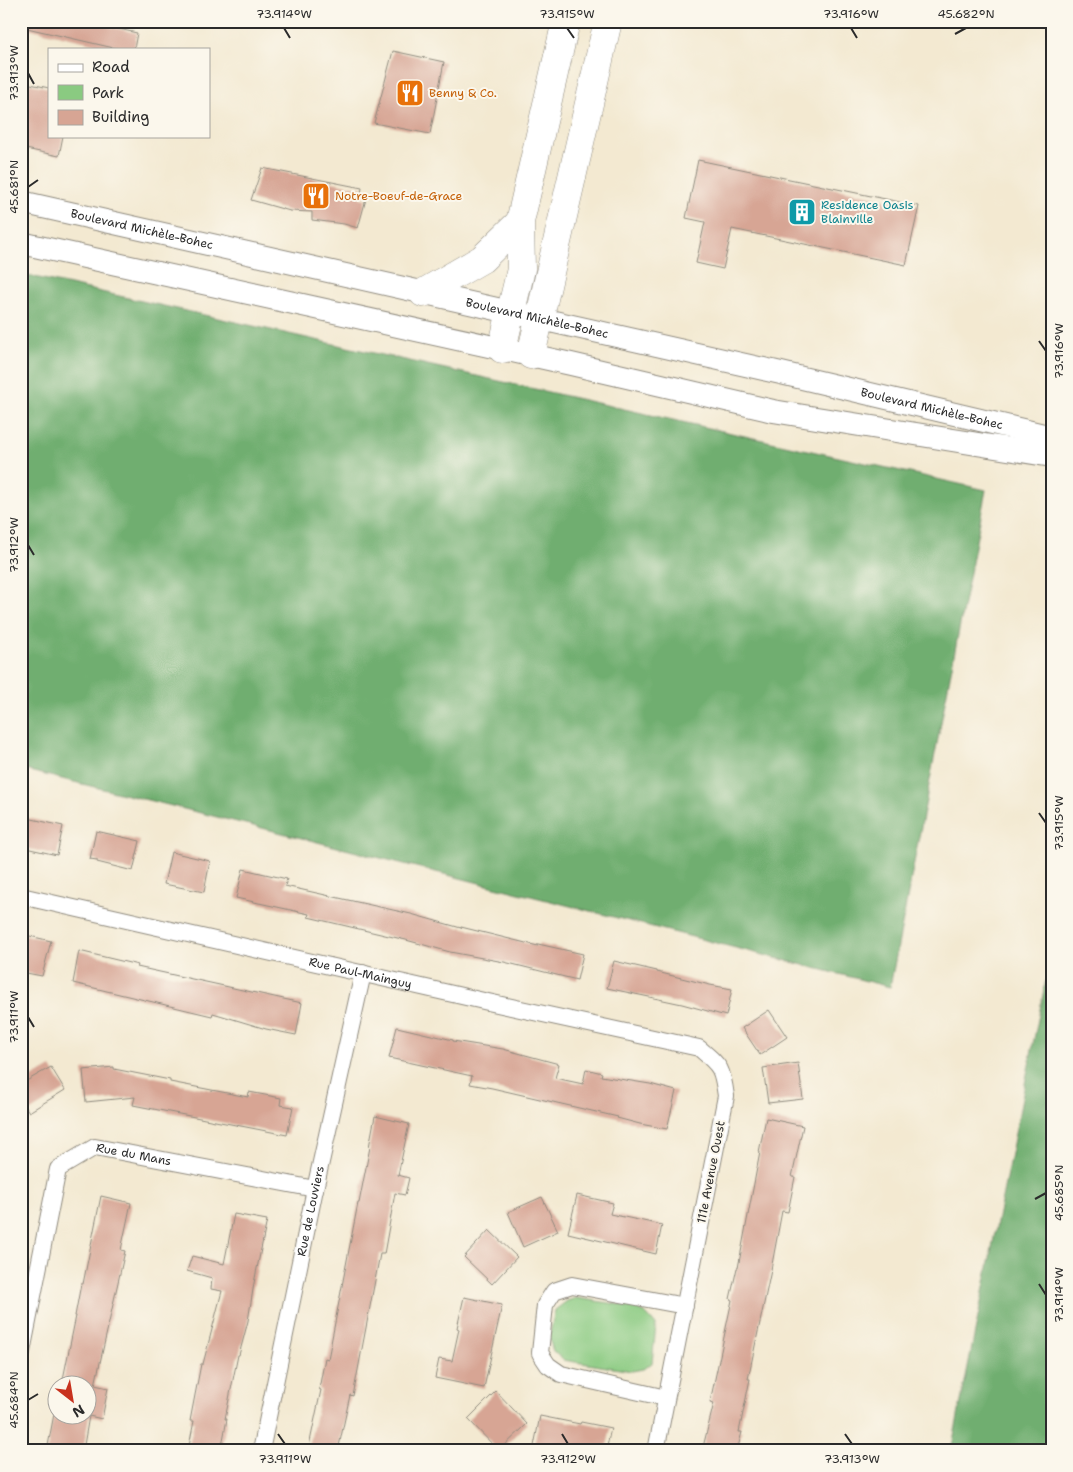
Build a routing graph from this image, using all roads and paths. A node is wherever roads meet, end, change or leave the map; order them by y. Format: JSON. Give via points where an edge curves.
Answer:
{"nodes":[{"id":1,"x":566,"y":21,"type":"edge"},
{"id":2,"x":608,"y":21,"type":"edge"},
{"id":3,"x":21,"y":202,"type":"edge"},
{"id":4,"x":520,"y":222,"type":"junction"},
{"id":5,"x":21,"y":243,"type":"edge"},
{"id":6,"x":423,"y":293,"type":"junction"},
{"id":7,"x":511,"y":313,"type":"junction"},
{"id":8,"x":539,"y":318,"type":"junction"},
{"id":9,"x":502,"y":349,"type":"junction"},
{"id":10,"x":531,"y":355,"type":"junction"},
{"id":11,"x":1052,"y":436,"type":"edge"},
{"id":12,"x":1052,"y":456,"type":"edge"},
{"id":13,"x":21,"y":896,"type":"edge"},
{"id":14,"x":363,"y":973,"type":"junction"},
{"id":15,"x":698,"y":1048,"type":"joint"},
{"id":16,"x":315,"y":1189,"type":"junction"},
{"id":17,"x":685,"y":1306,"type":"junction"},
{"id":18,"x":21,"y":1357,"type":"edge"},
{"id":19,"x":666,"y":1398,"type":"junction"},
{"id":20,"x":261,"y":1451,"type":"edge"},
{"id":21,"x":656,"y":1451,"type":"edge"}],
"edges":[{"from":1,"to":4,"type":"highway"},
{"from":2,"to":8,"type":"highway"},
{"from":3,"to":6,"type":"street","name":"Boulevard Michèle-Bohec"},
{"from":4,"to":6,"type":"highway","via":[[482,258]]},
{"from":4,"to":7,"type":"highway","via":[[521,269]]},
{"from":5,"to":9,"type":"street","name":"Boulevard Michèle-Bohec"},
{"from":6,"to":7,"type":"street","name":"Boulevard Michèle-Bohec"},
{"from":7,"to":8,"type":"street","name":"Boulevard Michèle-Bohec"},
{"from":7,"to":9,"type":"highway"},
{"from":8,"to":10,"type":"highway"},
{"from":8,"to":11,"type":"street","name":"Boulevard Michèle-Bohec"},
{"from":9,"to":10,"type":"street","name":"Boulevard Michèle-Bohec"},
{"from":10,"to":12,"type":"street","name":"Boulevard Michèle-Bohec","via":[[773,410]]},
{"from":13,"to":14,"type":"street","name":"Rue Paul-Mainguy"},
{"from":14,"to":15,"type":"street","name":"Rue Paul-Mainguy"},
{"from":14,"to":16,"type":"street","name":"Rue de Louviers"},
{"from":15,"to":17,"type":"street","name":"111e Avenue Ouest","via":[[717,1063],[723,1074],[726,1096]]},
{"from":16,"to":18,"type":"street","name":"Rue du Mans","via":[[96,1147],[88,1151],[58,1169]]},
{"from":16,"to":20,"type":"street","name":"Rue de Louviers"},
{"from":17,"to":19,"type":"street","name":"111e Avenue Ouest"},
{"from":17,"to":19,"type":"street","via":[[572,1285],[554,1291],[545,1305],[540,1353],[548,1365],[562,1374]]},
{"from":19,"to":21,"type":"street","name":"111e Avenue Ouest"}]}
